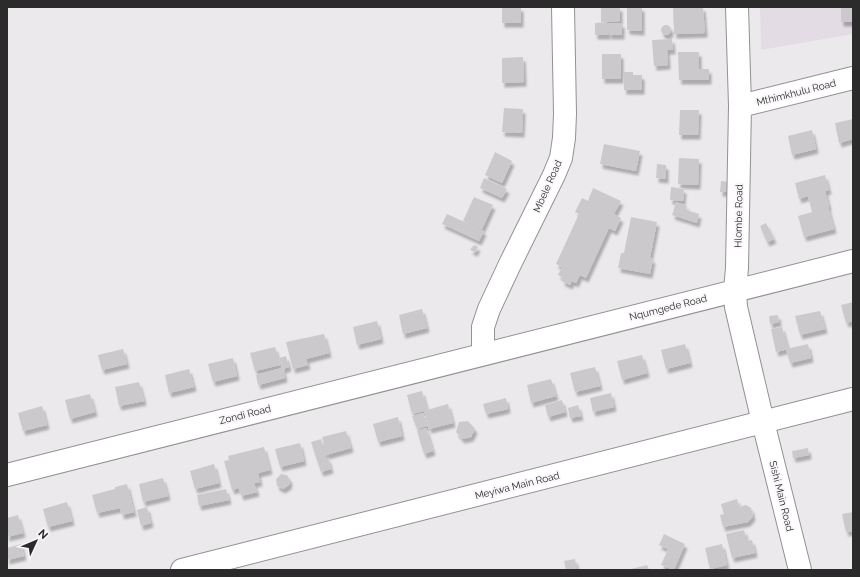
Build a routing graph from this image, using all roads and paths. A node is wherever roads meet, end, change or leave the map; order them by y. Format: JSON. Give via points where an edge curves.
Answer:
{"nodes":[{"id":1,"x":562,"y":7,"type":"edge"},
{"id":2,"x":737,"y":7,"type":"edge"},
{"id":3,"x":853,"y":78,"type":"edge"},
{"id":4,"x":740,"y":106,"type":"junction"},
{"id":5,"x":853,"y":261,"type":"edge"},
{"id":6,"x":735,"y":290,"type":"junction"},
{"id":7,"x":483,"y":354,"type":"junction"},
{"id":8,"x":853,"y":399,"type":"edge"},
{"id":9,"x":763,"y":422,"type":"junction"},
{"id":10,"x":7,"y":475,"type":"edge"},
{"id":11,"x":182,"y":570,"type":"edge"},
{"id":12,"x":800,"y":570,"type":"edge"}],
"edges":[{"from":1,"to":7,"type":"street","name":"Mbele Road","via":[[565,114],[561,158],[489,309],[483,327]]},
{"from":2,"to":4,"type":"street","name":"Hlombe Road"},
{"from":3,"to":4,"type":"street","name":"Mthimkhulu Road"},
{"from":4,"to":6,"type":"street","name":"Hlombe Road"},
{"from":5,"to":6,"type":"street","name":"Nqumgede Road"},
{"from":6,"to":7,"type":"street","name":"Nqumgede Road"},
{"from":6,"to":9,"type":"street","name":"Hlombe Road","via":[[736,307]]},
{"from":7,"to":10,"type":"street","name":"Zondi Road"},
{"from":8,"to":9,"type":"street","name":"Meyiwa Main Road"},
{"from":9,"to":11,"type":"street","name":"Meyiwa Main Road"},
{"from":9,"to":12,"type":"street","name":"Sishi Main Road"}]}
